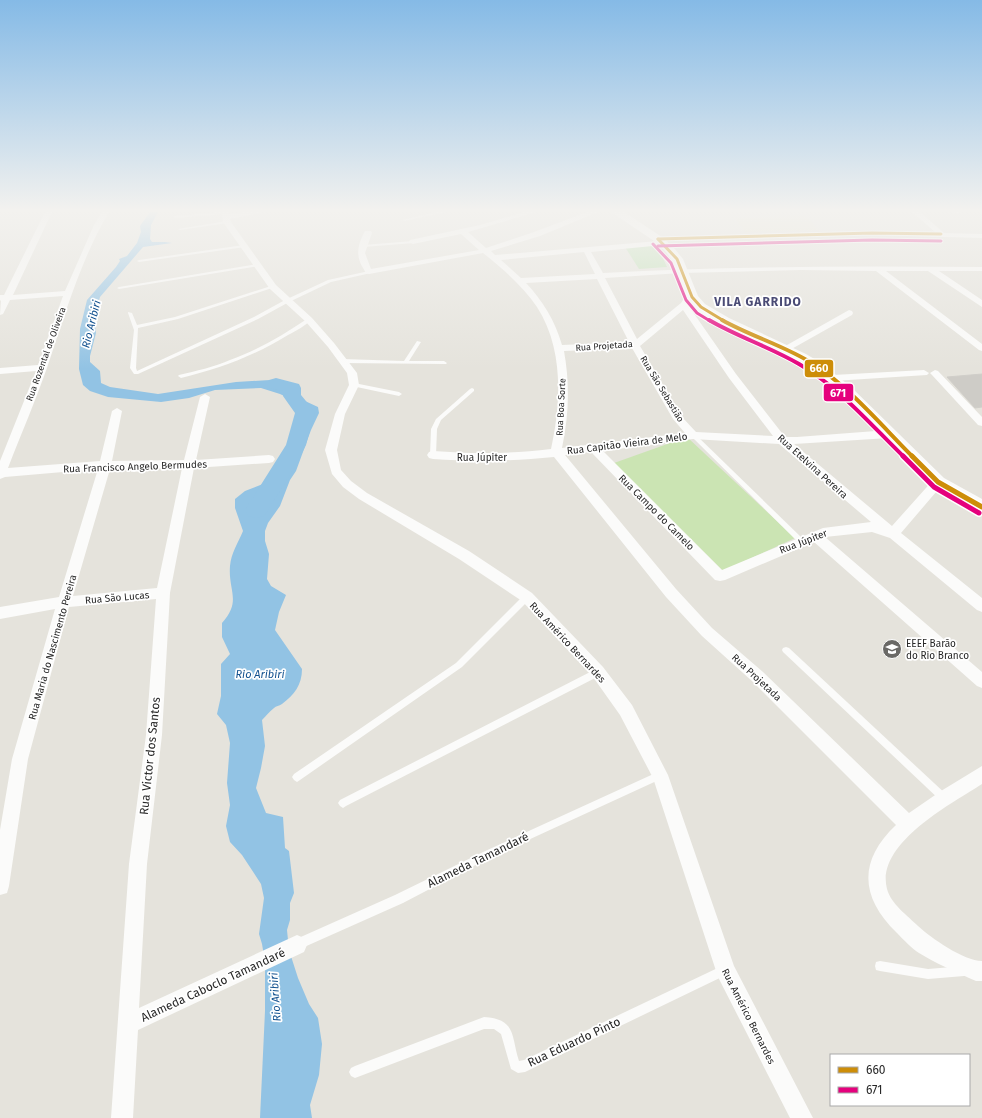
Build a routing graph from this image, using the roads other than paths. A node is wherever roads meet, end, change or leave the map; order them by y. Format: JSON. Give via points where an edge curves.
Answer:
{"nodes":[{"id":1,"x":22,"y":264,"type":"edge"},
{"id":2,"x":81,"y":264,"type":"edge"},
{"id":3,"x":364,"y":264,"type":"edge"},
{"id":4,"x":412,"y":264,"type":"edge"},
{"id":5,"x":500,"y":264,"type":"edge"},
{"id":6,"x":594,"y":264,"type":"edge"},
{"id":7,"x":679,"y":264,"type":"edge"},
{"id":8,"x":257,"y":265,"type":"joint"},
{"id":9,"x":877,"y":268,"type":"junction"},
{"id":10,"x":928,"y":268,"type":"junction"},
{"id":11,"x":982,"y":269,"type":"edge"},
{"id":12,"x":681,"y":271,"type":"junction"},
{"id":13,"x":369,"y":272,"type":"junction"},
{"id":14,"x":600,"y":276,"type":"junction"},
{"id":15,"x":519,"y":281,"type":"junction"},
{"id":16,"x":273,"y":287,"type":"junction"},
{"id":17,"x":119,"y":288,"type":"dead end"},
{"id":18,"x":68,"y":293,"type":"junction"},
{"id":19,"x":4,"y":298,"type":"edge"},
{"id":20,"x":287,"y":301,"type":"junction"},
{"id":21,"x":688,"y":301,"type":"junction"},
{"id":22,"x":982,"y":304,"type":"edge"},
{"id":23,"x":0,"y":312,"type":"edge"},
{"id":24,"x":130,"y":313,"type":"dead end"},
{"id":25,"x":849,"y":313,"type":"dead end"},
{"id":26,"x":309,"y":320,"type":"junction"},
{"id":27,"x":136,"y":328,"type":"junction"},
{"id":28,"x":419,"y":342,"type":"dead end"},
{"id":29,"x":634,"y":345,"type":"junction"},
{"id":30,"x":558,"y":348,"type":"junction"},
{"id":31,"x":982,"y":348,"type":"edge"},
{"id":32,"x":785,"y":349,"type":"junction"},
{"id":33,"x":342,"y":361,"type":"junction"},
{"id":34,"x":406,"y":361,"type":"junction"},
{"id":35,"x":444,"y":363,"type":"dead end"},
{"id":36,"x":42,"y":368,"type":"junction"},
{"id":37,"x":0,"y":371,"type":"edge"},
{"id":38,"x":924,"y":373,"type":"dead end"},
{"id":39,"x":935,"y":373,"type":"dead end"},
{"id":40,"x":181,"y":376,"type":"dead end"},
{"id":41,"x":833,"y":378,"type":"junction"},
{"id":42,"x":354,"y":385,"type":"junction"},
{"id":43,"x":472,"y":390,"type":"dead end"},
{"id":44,"x":399,"y":394,"type":"dead end"},
{"id":45,"x":205,"y":397,"type":"dead end"},
{"id":46,"x":117,"y":411,"type":"dead end"},
{"id":47,"x":982,"y":423,"type":"edge"},
{"id":48,"x":889,"y":434,"type":"junction"},
{"id":49,"x":693,"y":435,"type":"junction"},
{"id":50,"x":782,"y":440,"type":"junction"},
{"id":51,"x":593,"y":447,"type":"junction"},
{"id":52,"x":556,"y":452,"type":"junction"},
{"id":53,"x":433,"y":455,"type":"joint"},
{"id":54,"x":269,"y":459,"type":"dead end"},
{"id":55,"x":190,"y":464,"type":"junction"},
{"id":56,"x":105,"y":465,"type":"junction"},
{"id":57,"x":0,"y":474,"type":"edge"},
{"id":58,"x":938,"y":482,"type":"junction"},
{"id":59,"x":982,"y":507,"type":"edge"},
{"id":60,"x":892,"y":534,"type":"junction"},
{"id":61,"x":815,"y":535,"type":"junction"},
{"id":62,"x":801,"y":541,"type":"junction"},
{"id":63,"x":720,"y":576,"type":"joint"},
{"id":64,"x":163,"y":593,"type":"junction"},
{"id":65,"x":527,"y":597,"type":"junction"},
{"id":66,"x":64,"y":602,"type":"junction"},
{"id":67,"x":982,"y":606,"type":"edge"},
{"id":68,"x":0,"y":612,"type":"edge"},
{"id":69,"x":786,"y":650,"type":"dead end"},
{"id":70,"x":598,"y":672,"type":"junction"},
{"id":71,"x":982,"y":681,"type":"edge"},
{"id":72,"x":982,"y":774,"type":"edge"},
{"id":73,"x":660,"y":775,"type":"junction"},
{"id":74,"x":297,"y":777,"type":"dead end"},
{"id":75,"x":946,"y":799,"type":"junction"},
{"id":76,"x":343,"y":803,"type":"dead end"},
{"id":77,"x":908,"y":825,"type":"junction"},
{"id":78,"x":0,"y":886,"type":"edge"},
{"id":79,"x":297,"y":944,"type":"joint"},
{"id":80,"x":880,"y":966,"type":"dead end"},
{"id":81,"x":725,"y":970,"type":"junction"},
{"id":82,"x":979,"y":971,"type":"edge"},
{"id":83,"x":128,"y":1024,"type":"junction"},
{"id":84,"x":356,"y":1072,"type":"dead end"},
{"id":85,"x":122,"y":1118,"type":"edge"},
{"id":86,"x":802,"y":1118,"type":"edge"}],
"edges":[{"from":1,"to":19,"type":"street"},
{"from":2,"to":18,"type":"street","name":"Rua Rozental de Oliveira"},
{"from":3,"to":13,"type":"street"},
{"from":4,"to":13,"type":"street"},
{"from":5,"to":15,"type":"street","name":"Rua Boa Sorte"},
{"from":6,"to":14,"type":"street","name":"Rua São Sebastião"},
{"from":7,"to":12,"type":"street"},
{"from":8,"to":16,"type":"street"},
{"from":8,"to":17,"type":"lane"},
{"from":9,"to":10,"type":"street"},
{"from":9,"to":12,"type":"street"},
{"from":9,"to":31,"type":"street"},
{"from":10,"to":11,"type":"street"},
{"from":10,"to":22,"type":"street"},
{"from":12,"to":14,"type":"street"},
{"from":12,"to":21,"type":"street"},
{"from":13,"to":20,"type":"lane","via":[[330,281]]},
{"from":14,"to":15,"type":"street"},
{"from":14,"to":29,"type":"street","name":"Rua São Sebastião"},
{"from":15,"to":30,"type":"street","name":"Rua Boa Sorte","via":[[535,298],[547,318]]},
{"from":16,"to":20,"type":"street"},
{"from":16,"to":27,"type":"lane"},
{"from":18,"to":19,"type":"street"},
{"from":18,"to":36,"type":"street","name":"Rua Rozental de Oliveira"},
{"from":19,"to":23,"type":"street"},
{"from":20,"to":26,"type":"street"},
{"from":20,"to":27,"type":"lane","via":[[256,318],[136,373],[133,368]]},
{"from":21,"to":29,"type":"street","name":"Rua Projetada"},
{"from":21,"to":32,"type":"street"},
{"from":21,"to":50,"type":"street","name":"Rua Etelvina Pereira","via":[[732,376]]},
{"from":24,"to":27,"type":"lane"},
{"from":25,"to":32,"type":"street"},
{"from":26,"to":33,"type":"street"},
{"from":26,"to":40,"type":"lane","via":[[260,351],[206,371]]},
{"from":28,"to":34,"type":"lane"},
{"from":29,"to":30,"type":"street","name":"Rua Projetada"},
{"from":29,"to":49,"type":"street","name":"Rua São Sebastião","via":[[678,419]]},
{"from":30,"to":52,"type":"street","name":"Rua Boa Sorte","via":[[562,364],[563,393]]},
{"from":32,"to":41,"type":"street"},
{"from":33,"to":34,"type":"lane"},
{"from":33,"to":42,"type":"street","via":[[352,373]]},
{"from":34,"to":35,"type":"lane"},
{"from":36,"to":37,"type":"street"},
{"from":36,"to":57,"type":"street","name":"Rua Rozental de Oliveira"},
{"from":38,"to":41,"type":"street"},
{"from":39,"to":47,"type":"street"},
{"from":41,"to":48,"type":"street"},
{"from":42,"to":44,"type":"lane"},
{"from":42,"to":65,"type":"street","name":"Rua Américo Bernardes","via":[[340,414],[331,450],[336,471],[347,484],[363,496],[464,555]]},
{"from":43,"to":53,"type":"lane","via":[[439,418],[434,429]]},
{"from":45,"to":55,"type":"street","name":"Rua Victor dos Santos"},
{"from":46,"to":56,"type":"street","name":"Rua Maria do Nascimento Pereira"},
{"from":48,"to":50,"type":"street","name":"Rua Capitão Vieira de Melo","via":[[823,440]]},
{"from":48,"to":58,"type":"street"},
{"from":49,"to":50,"type":"street","name":"Rua Capitão Vieira de Melo"},
{"from":49,"to":51,"type":"street","name":"Rua Capitão Vieira de Melo"},
{"from":49,"to":62,"type":"lane","name":"Rua São Sebastião"},
{"from":50,"to":60,"type":"street","name":"Rua Etelvina Pereira"},
{"from":51,"to":52,"type":"street","name":"Rua Capitão Vieira de Melo"},
{"from":51,"to":63,"type":"street","name":"Rua Campo do Camelo"},
{"from":52,"to":53,"type":"street","name":"Rua Júpiter","via":[[476,458]]},
{"from":52,"to":77,"type":"street","name":"Rua Projetada","via":[[707,632],[758,677]]},
{"from":54,"to":55,"type":"street","name":"Rua Francisco Angelo Bermudes"},
{"from":55,"to":56,"type":"street","name":"Rua Francisco Angelo Bermudes"},
{"from":55,"to":64,"type":"street","name":"Rua Victor dos Santos"},
{"from":56,"to":57,"type":"street","name":"Rua Francisco Angelo Bermudes"},
{"from":56,"to":66,"type":"street","name":"Rua Maria do Nascimento Pereira"},
{"from":58,"to":59,"type":"street"},
{"from":58,"to":60,"type":"street"},
{"from":60,"to":61,"type":"street","name":"Rua Júpiter","via":[[872,527],[827,531]]},
{"from":60,"to":67,"type":"street","name":"Rua Etelvina Pereira"},
{"from":61,"to":62,"type":"street","name":"Rua Júpiter"},
{"from":61,"to":71,"type":"street"},
{"from":62,"to":63,"type":"street","name":"Rua Júpiter"},
{"from":64,"to":66,"type":"street","name":"Rua São Lucas"},
{"from":64,"to":83,"type":"street","name":"Rua Victor dos Santos","via":[[154,735],[138,864]]},
{"from":65,"to":70,"type":"street","name":"Rua Américo Bernardes"},
{"from":65,"to":74,"type":"lane","via":[[459,665]]},
{"from":66,"to":68,"type":"street","name":"Rua São Lucas"},
{"from":66,"to":78,"type":"street","name":"Rua Maria do Nascimento Pereira","via":[[20,759]]},
{"from":69,"to":75,"type":"lane"},
{"from":70,"to":73,"type":"street","name":"Rua Américo Bernardes","via":[[626,710]]},
{"from":70,"to":76,"type":"lane"},
{"from":72,"to":75,"type":"street"},
{"from":73,"to":79,"type":"lane","name":"Alameda Tamandaré","via":[[486,855],[399,899]]},
{"from":73,"to":81,"type":"street","name":"Rua Américo Bernardes"},
{"from":75,"to":77,"type":"street"},
{"from":77,"to":82,"type":"street","via":[[879,861],[876,880],[882,902],[892,916],[928,947]]},
{"from":79,"to":83,"type":"street","name":"Alameda Caboclo Tamandaré"},
{"from":80,"to":82,"type":"lane","via":[[928,974]]},
{"from":81,"to":84,"type":"lane","name":"Rua Eduardo Pinto","via":[[525,1066],[515,1065],[507,1033],[501,1025],[493,1022],[484,1023]]},
{"from":81,"to":86,"type":"street","name":"Rua Américo Bernardes"},
{"from":83,"to":85,"type":"street","name":"Rua Victor dos Santos"}]}
